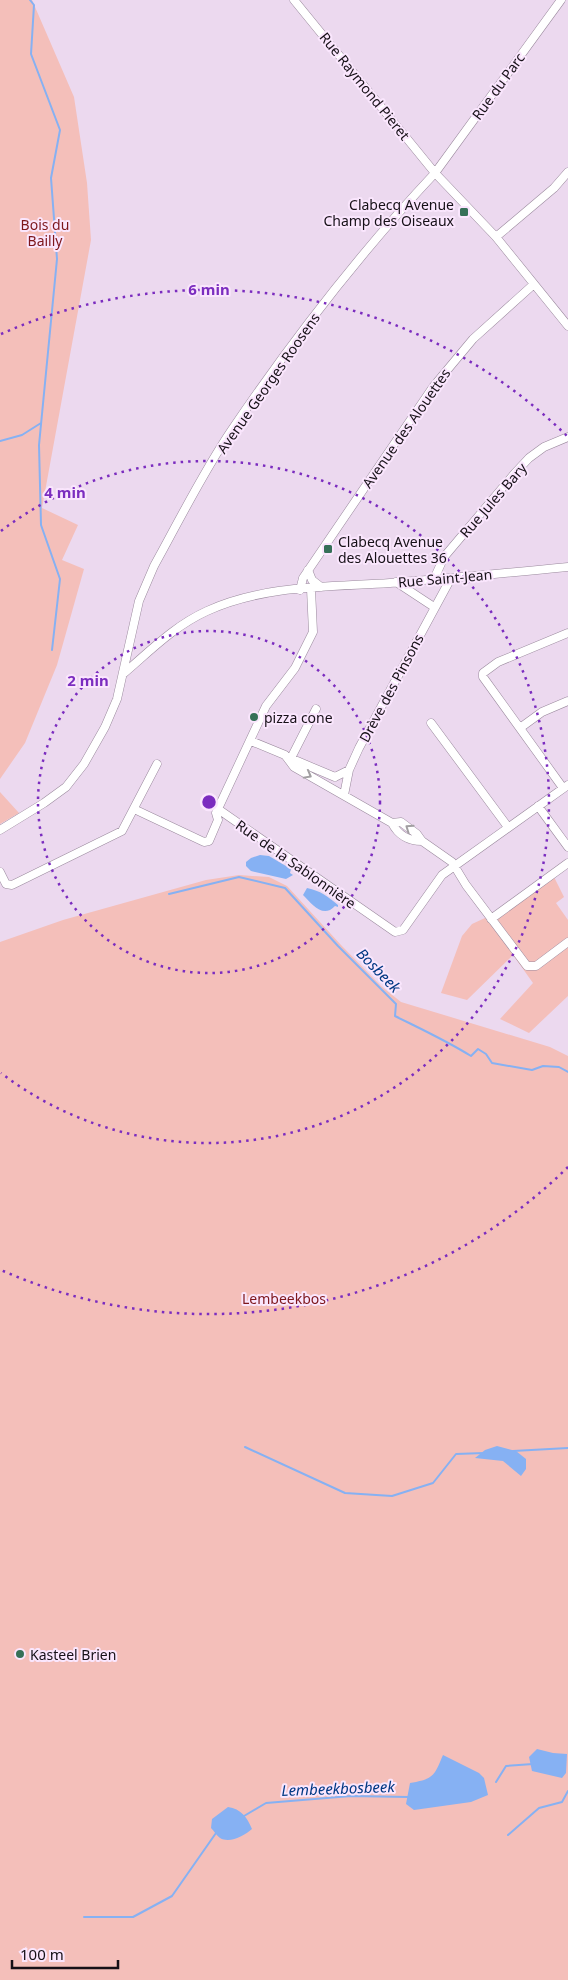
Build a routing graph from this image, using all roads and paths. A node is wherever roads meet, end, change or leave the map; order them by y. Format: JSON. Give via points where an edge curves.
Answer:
{"nodes":[{"id":1,"x":294,"y":0,"type":"edge"},
{"id":2,"x":561,"y":0,"type":"edge"},
{"id":3,"x":568,"y":172,"type":"edge"},
{"id":4,"x":435,"y":173,"type":"junction"},
{"id":5,"x":496,"y":237,"type":"junction"},
{"id":6,"x":534,"y":284,"type":"junction"},
{"id":7,"x":568,"y":326,"type":"edge"},
{"id":8,"x":568,"y":437,"type":"edge"},
{"id":9,"x":568,"y":567,"type":"edge"},
{"id":10,"x":308,"y":570,"type":"junction"},
{"id":11,"x":451,"y":578,"type":"junction"},
{"id":12,"x":434,"y":580,"type":"junction"},
{"id":13,"x":396,"y":582,"type":"junction"},
{"id":14,"x":311,"y":588,"type":"junction"},
{"id":15,"x":322,"y":588,"type":"junction"},
{"id":16,"x":300,"y":590,"type":"junction"},
{"id":17,"x":434,"y":607,"type":"junction"},
{"id":18,"x":568,"y":633,"type":"edge"},
{"id":19,"x":123,"y":674,"type":"junction"},
{"id":20,"x":568,"y":701,"type":"edge"},
{"id":21,"x":316,"y":709,"type":"dead end"},
{"id":22,"x":431,"y":723,"type":"dead end"},
{"id":23,"x":520,"y":728,"type":"junction"},
{"id":24,"x":251,"y":741,"type":"junction"},
{"id":25,"x":290,"y":760,"type":"junction"},
{"id":26,"x":156,"y":764,"type":"dead end"},
{"id":27,"x":349,"y":770,"type":"junction"},
{"id":28,"x":336,"y":777,"type":"junction"},
{"id":29,"x":566,"y":786,"type":"edge"},
{"id":30,"x":330,"y":788,"type":"junction"},
{"id":31,"x":344,"y":795,"type":"junction"},
{"id":32,"x":538,"y":806,"type":"junction"},
{"id":33,"x":134,"y":809,"type":"junction"},
{"id":34,"x":218,"y":809,"type":"junction"},
{"id":35,"x":508,"y":827,"type":"junction"},
{"id":36,"x":0,"y":830,"type":"edge"},
{"id":37,"x":568,"y":847,"type":"edge"},
{"id":38,"x":568,"y":863,"type":"edge"},
{"id":39,"x":455,"y":866,"type":"junction"},
{"id":40,"x":0,"y":872,"type":"edge"},
{"id":41,"x":491,"y":919,"type":"junction"},
{"id":42,"x":568,"y":942,"type":"edge"}],
"edges":[{"from":1,"to":4,"type":"street","name":"Rue Raymond Pieret"},
{"from":2,"to":4,"type":"street","name":"Rue du Parc"},
{"from":3,"to":5,"type":"street"},
{"from":4,"to":5,"type":"street","name":"Rue Raymond Pieret"},
{"from":4,"to":19,"type":"street","name":"Avenue Georges Roosens","via":[[321,308],[227,438],[145,586]]},
{"from":5,"to":6,"type":"street","name":"Rue Raymond Pieret"},
{"from":6,"to":7,"type":"street","name":"Rue Raymond Pieret"},
{"from":6,"to":10,"type":"street","name":"Avenue des Alouettes","via":[[473,339],[432,387]]},
{"from":8,"to":12,"type":"street","name":"Rue Jules Bary","via":[[544,447],[529,458],[444,557]]},
{"from":9,"to":11,"type":"street","name":"Rue Saint-Jean"},
{"from":10,"to":15,"type":"street","via":[[312,580]]},
{"from":10,"to":16,"type":"street","name":"Avenue des Alouettes","via":[[302,578]]},
{"from":11,"to":12,"type":"street","name":"Rue Saint-Jean"},
{"from":11,"to":17,"type":"street","name":"Drève des Pinsons"},
{"from":12,"to":13,"type":"street","name":"Rue Saint-Jean"},
{"from":13,"to":15,"type":"street","name":"Rue Saint-Jean"},
{"from":13,"to":17,"type":"street"},
{"from":14,"to":15,"type":"street","name":"Rue Saint-Jean"},
{"from":14,"to":16,"type":"street","name":"Rue Saint-Jean"},
{"from":14,"to":24,"type":"street","via":[[313,632],[295,668],[266,706]]},
{"from":16,"to":19,"type":"street","name":"Rue Saint-Jean","via":[[260,595],[208,610],[161,639]]},
{"from":17,"to":27,"type":"street","name":"Drève des Pinsons"},
{"from":18,"to":23,"type":"street","via":[[498,662],[484,673],[483,677]]},
{"from":19,"to":36,"type":"street","via":[[118,698],[105,727],[78,774],[66,788]]},
{"from":20,"to":23,"type":"street","via":[[542,712]]},
{"from":21,"to":25,"type":"street"},
{"from":22,"to":35,"type":"street"},
{"from":23,"to":29,"type":"street"},
{"from":24,"to":25,"type":"street"},
{"from":24,"to":34,"type":"street"},
{"from":25,"to":28,"type":"street"},
{"from":25,"to":30,"type":"street","one_way":true,"via":[[294,767]]},
{"from":26,"to":33,"type":"street"},
{"from":27,"to":28,"type":"street"},
{"from":27,"to":31,"type":"street","name":"Drève des Pinsons"},
{"from":28,"to":30,"type":"street"},
{"from":29,"to":32,"type":"street","name":"Rue de la Sablonnière"},
{"from":30,"to":31,"type":"street"},
{"from":31,"to":39,"type":"street","via":[[392,823],[396,830],[412,841],[422,841]]},
{"from":32,"to":35,"type":"street","name":"Rue de la Sablonnière"},
{"from":32,"to":37,"type":"street"},
{"from":33,"to":34,"type":"street","name":"Rue de la Sablonnière","via":[[204,842],[209,841],[218,820]]},
{"from":33,"to":40,"type":"street","via":[[122,831],[12,885],[6,884]]},
{"from":34,"to":39,"type":"street","name":"Rue de la Sablonnière","via":[[395,932],[403,930],[438,879]]},
{"from":35,"to":39,"type":"street","name":"Rue de la Sablonnière"},
{"from":38,"to":41,"type":"street"},
{"from":39,"to":41,"type":"street"},
{"from":41,"to":42,"type":"street","via":[[527,966],[536,966]]}]}
